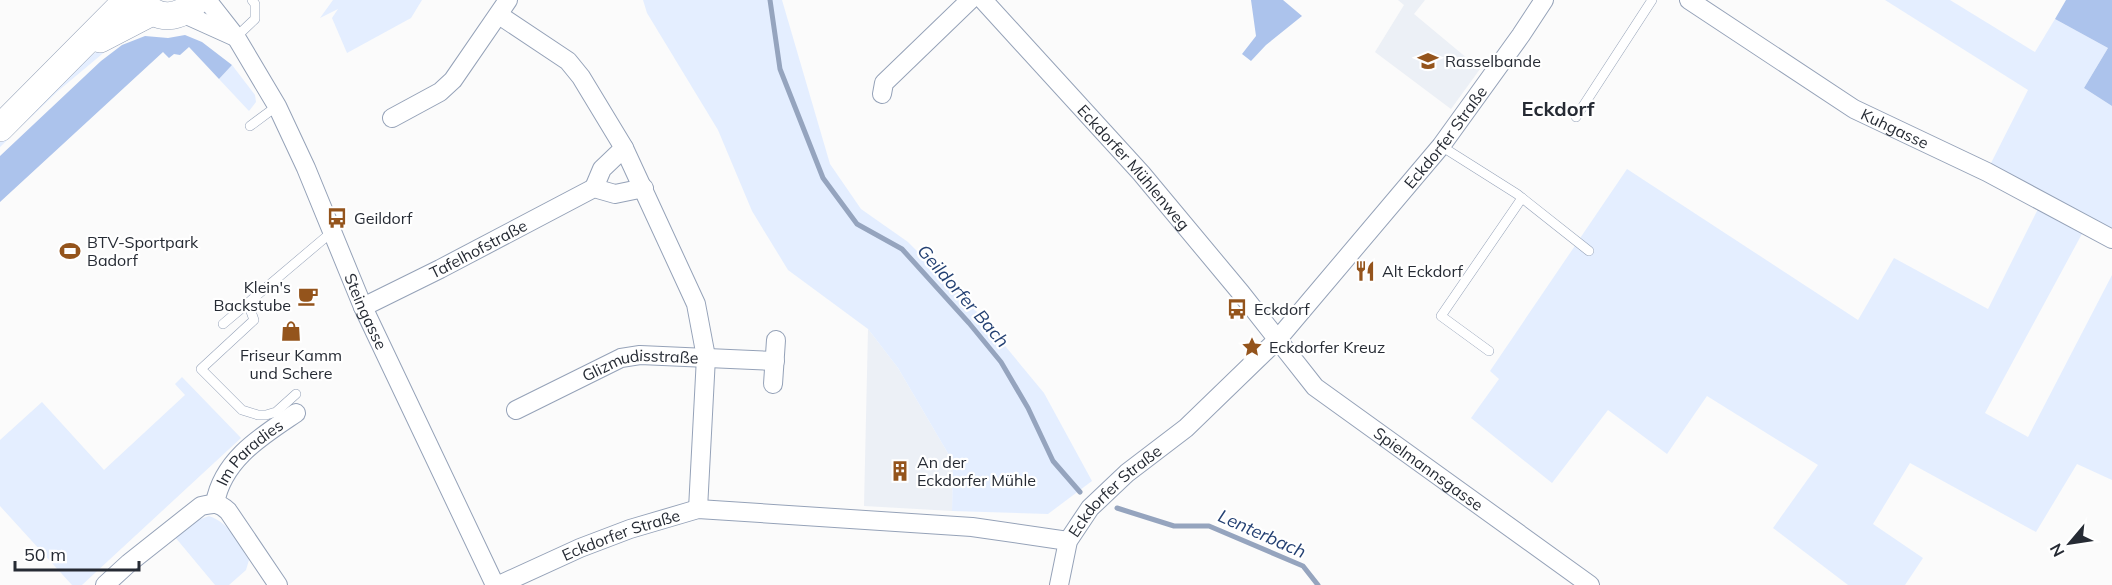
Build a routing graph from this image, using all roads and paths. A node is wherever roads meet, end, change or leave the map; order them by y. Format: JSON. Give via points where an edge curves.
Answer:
{"nodes":[{"id":1,"x":128,"y":0,"type":"edge"},
{"id":2,"x":207,"y":0,"type":"edge"},
{"id":3,"x":252,"y":0,"type":"edge"},
{"id":4,"x":970,"y":0,"type":"edge"},
{"id":5,"x":983,"y":0,"type":"edge"},
{"id":6,"x":1544,"y":0,"type":"edge"},
{"id":7,"x":1652,"y":0,"type":"edge"},
{"id":8,"x":1689,"y":0,"type":"edge"},
{"id":9,"x":147,"y":6,"type":"edge"},
{"id":10,"x":189,"y":7,"type":"edge"},
{"id":11,"x":503,"y":7,"type":"edge"},
{"id":12,"x":236,"y":37,"type":"junction"},
{"id":13,"x":78,"y":51,"type":"junction"},
{"id":14,"x":882,"y":94,"type":"dead end"},
{"id":15,"x":277,"y":106,"type":"junction"},
{"id":16,"x":1576,"y":117,"type":"dead end"},
{"id":17,"x":392,"y":118,"type":"dead end"},
{"id":18,"x":250,"y":126,"type":"dead end"},
{"id":19,"x":0,"y":128,"type":"edge"},
{"id":20,"x":1441,"y":146,"type":"junction"},
{"id":21,"x":624,"y":148,"type":"junction"},
{"id":22,"x":594,"y":188,"type":"junction"},
{"id":23,"x":644,"y":188,"type":"junction"},
{"id":24,"x":1522,"y":198,"type":"junction"},
{"id":25,"x":333,"y":231,"type":"junction"},
{"id":26,"x":2112,"y":238,"type":"edge"},
{"id":27,"x":1589,"y":251,"type":"dead end"},
{"id":28,"x":248,"y":303,"type":"junction"},
{"id":29,"x":363,"y":307,"type":"junction"},
{"id":30,"x":223,"y":324,"type":"dead end"},
{"id":31,"x":776,"y":340,"type":"dead end"},
{"id":32,"x":1277,"y":340,"type":"junction"},
{"id":33,"x":1489,"y":351,"type":"dead end"},
{"id":34,"x":706,"y":357,"type":"junction"},
{"id":35,"x":775,"y":361,"type":"junction"},
{"id":36,"x":773,"y":384,"type":"dead end"},
{"id":37,"x":296,"y":394,"type":"dead end"},
{"id":38,"x":516,"y":410,"type":"dead end"},
{"id":39,"x":296,"y":413,"type":"dead end"},
{"id":40,"x":214,"y":502,"type":"junction"},
{"id":41,"x":698,"y":509,"type":"junction"},
{"id":42,"x":1068,"y":541,"type":"junction"},
{"id":43,"x":105,"y":585,"type":"edge"},
{"id":44,"x":278,"y":585,"type":"edge"},
{"id":45,"x":497,"y":585,"type":"edge"},
{"id":46,"x":1059,"y":585,"type":"edge"},
{"id":47,"x":1590,"y":585,"type":"edge"}],
"edges":[{"from":1,"to":13,"type":"main road"},
{"from":2,"to":12,"type":"street","name":"Steingasse"},
{"from":3,"to":12,"type":"lane","via":[[255,19]]},
{"from":4,"to":14,"type":"street","via":[[884,83]]},
{"from":5,"to":32,"type":"street","name":"Eckdorfer Mühlenweg","via":[[1142,174]]},
{"from":6,"to":20,"type":"street","name":"Eckdorfer Straße"},
{"from":7,"to":16,"type":"lane"},
{"from":8,"to":26,"type":"street","name":"Kuhgasse","via":[[1854,109],[1987,172]]},
{"from":9,"to":10,"type":"main road","via":[[162,16],[172,16]]},
{"from":9,"to":13,"type":"main road"},
{"from":10,"to":12,"type":"street"},
{"from":11,"to":17,"type":"street","via":[[453,80],[440,92]]},
{"from":11,"to":21,"type":"street","via":[[581,76]]},
{"from":12,"to":15,"type":"street","name":"Steingasse"},
{"from":13,"to":19,"type":"main road"},
{"from":15,"to":18,"type":"lane"},
{"from":15,"to":25,"type":"street","name":"Steingasse"},
{"from":20,"to":24,"type":"lane"},
{"from":20,"to":32,"type":"street","name":"Eckdorfer Straße"},
{"from":21,"to":22,"type":"street","via":[[602,169]]},
{"from":21,"to":23,"type":"street"},
{"from":22,"to":23,"type":"street","via":[[615,194]]},
{"from":22,"to":29,"type":"street","name":"Tafelhofstraße"},
{"from":23,"to":34,"type":"street","via":[[696,304]]},
{"from":24,"to":27,"type":"lane"},
{"from":24,"to":33,"type":"lane","via":[[1441,316]]},
{"from":25,"to":28,"type":"lane"},
{"from":25,"to":29,"type":"street","name":"Steingasse"},
{"from":28,"to":30,"type":"lane"},
{"from":28,"to":37,"type":"lane","via":[[254,320],[201,369],[242,410],[258,415],[276,412]]},
{"from":29,"to":45,"type":"street","name":"Steingasse"},
{"from":31,"to":35,"type":"street"},
{"from":32,"to":42,"type":"street","name":"Eckdorfer Straße","via":[[1186,428],[1127,473],[1090,508]]},
{"from":32,"to":47,"type":"street","name":"Spielmannsgasse","via":[[1315,387]]},
{"from":34,"to":35,"type":"street","name":"Glizmudisstraße"},
{"from":34,"to":38,"type":"street","name":"Glizmudisstraße","via":[[621,358]]},
{"from":34,"to":41,"type":"street"},
{"from":35,"to":36,"type":"street"},
{"from":39,"to":40,"type":"street","name":"Im Paradies","via":[[251,444],[226,472]]},
{"from":40,"to":43,"type":"street","name":"Im Paradies","via":[[201,506]]},
{"from":40,"to":44,"type":"street","name":"Im Paradies","via":[[228,511]]},
{"from":41,"to":42,"type":"street","name":"Eckdorfer Straße","via":[[972,527]]},
{"from":41,"to":45,"type":"street","name":"Eckdorfer Straße","via":[[630,529]]},
{"from":42,"to":46,"type":"street"}]}
